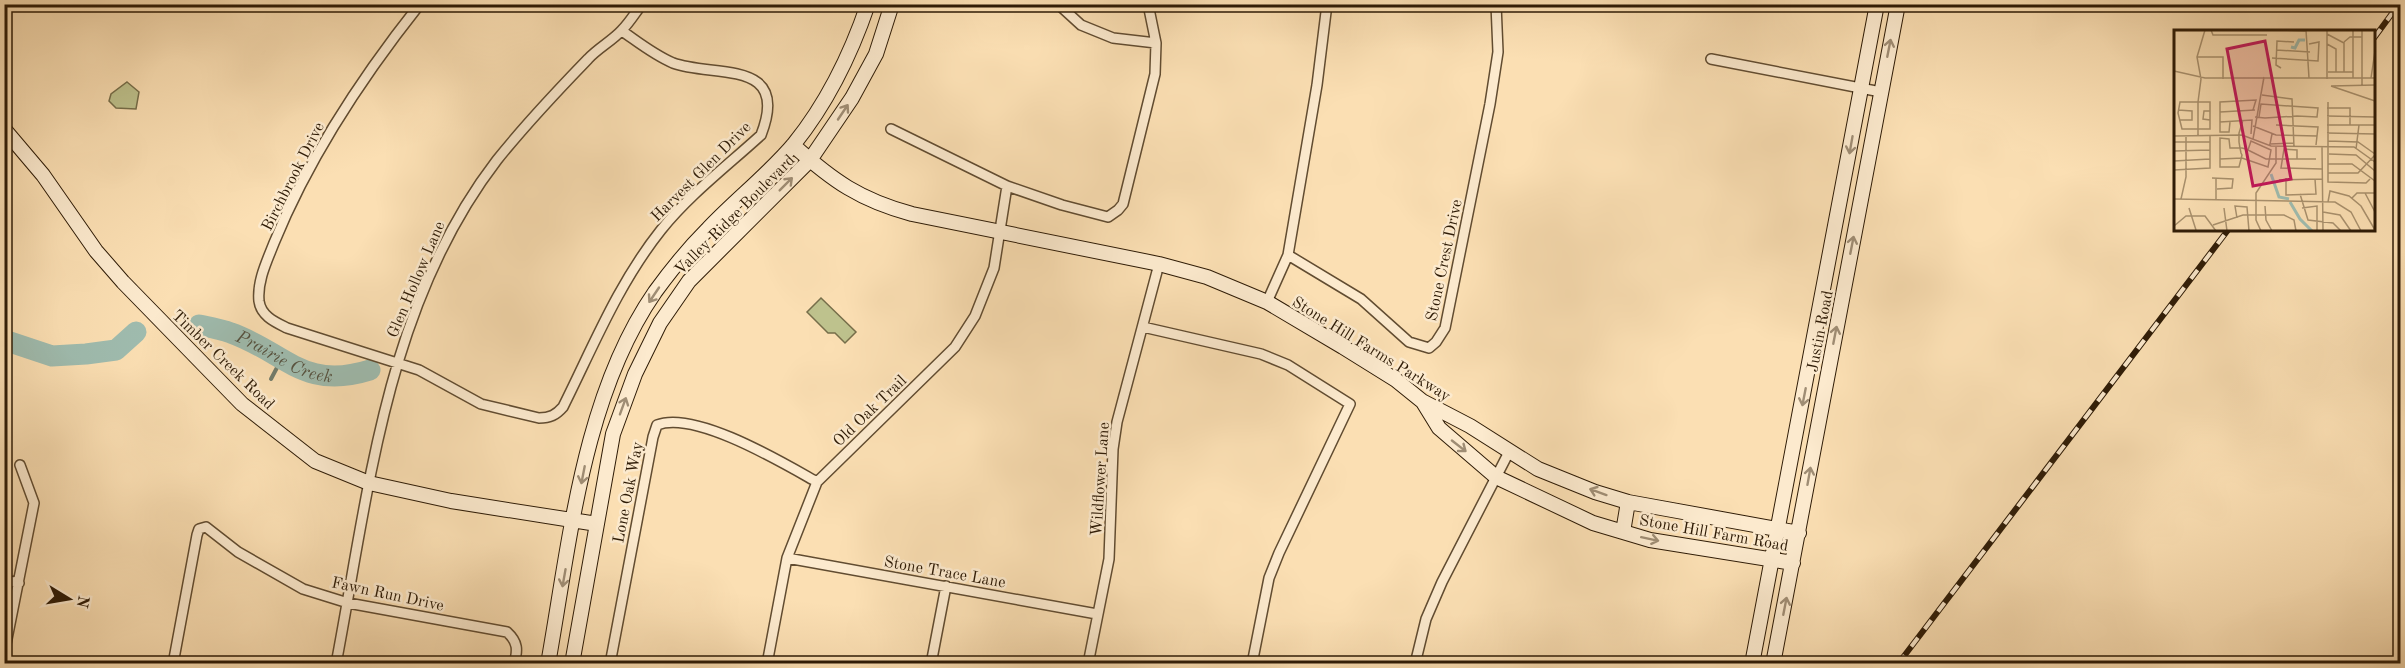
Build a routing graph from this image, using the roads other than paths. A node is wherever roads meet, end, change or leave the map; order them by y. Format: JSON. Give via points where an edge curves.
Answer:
{"nodes":[{"id":1,"x":420,"y":4,"type":"edge"},
{"id":2,"x":642,"y":4,"type":"edge"},
{"id":3,"x":868,"y":4,"type":"edge"},
{"id":4,"x":892,"y":4,"type":"edge"},
{"id":5,"x":1058,"y":4,"type":"edge"},
{"id":6,"x":1148,"y":4,"type":"edge"},
{"id":7,"x":1327,"y":4,"type":"edge"},
{"id":8,"x":1496,"y":4,"type":"edge"},
{"id":9,"x":1877,"y":4,"type":"edge"},
{"id":10,"x":1898,"y":4,"type":"edge"},
{"id":11,"x":622,"y":31,"type":"junction"},
{"id":12,"x":1156,"y":43,"type":"junction"},
{"id":13,"x":1711,"y":59,"type":"dead end"},
{"id":14,"x":1861,"y":88,"type":"junction"},
{"id":15,"x":1881,"y":92,"type":"junction"},
{"id":16,"x":4,"y":129,"type":"edge"},
{"id":17,"x":891,"y":129,"type":"dead end"},
{"id":18,"x":793,"y":145,"type":"junction"},
{"id":19,"x":810,"y":160,"type":"junction"},
{"id":20,"x":1007,"y":186,"type":"junction"},
{"id":21,"x":1000,"y":232,"type":"junction"},
{"id":22,"x":1288,"y":255,"type":"junction"},
{"id":23,"x":1159,"y":264,"type":"junction"},
{"id":24,"x":1822,"y":299,"type":"junction"},
{"id":25,"x":1267,"y":303,"type":"junction"},
{"id":26,"x":1841,"y":303,"type":"junction"},
{"id":27,"x":1143,"y":327,"type":"junction"},
{"id":28,"x":396,"y":364,"type":"junction"},
{"id":29,"x":1422,"y":401,"type":"junction"},
{"id":30,"x":1509,"y":452,"type":"junction"},
{"id":31,"x":20,"y":465,"type":"dead end"},
{"id":32,"x":1496,"y":477,"type":"junction"},
{"id":33,"x":817,"y":482,"type":"junction"},
{"id":34,"x":369,"y":483,"type":"junction"},
{"id":35,"x":1628,"y":502,"type":"junction"},
{"id":36,"x":574,"y":520,"type":"junction"},
{"id":37,"x":597,"y":524,"type":"junction"},
{"id":38,"x":1778,"y":530,"type":"junction"},
{"id":39,"x":1623,"y":532,"type":"junction"},
{"id":40,"x":1799,"y":533,"type":"junction"},
{"id":41,"x":787,"y":558,"type":"junction"},
{"id":42,"x":1772,"y":560,"type":"junction"},
{"id":43,"x":1793,"y":563,"type":"junction"},
{"id":44,"x":4,"y":580,"type":"edge"},
{"id":45,"x":19,"y":583,"type":"junction"},
{"id":46,"x":946,"y":586,"type":"junction"},
{"id":47,"x":348,"y":603,"type":"junction"},
{"id":48,"x":1097,"y":614,"type":"junction"},
{"id":49,"x":4,"y":654,"type":"edge"},
{"id":50,"x":173,"y":663,"type":"edge"},
{"id":51,"x":336,"y":663,"type":"edge"},
{"id":52,"x":514,"y":663,"type":"edge"},
{"id":53,"x":548,"y":663,"type":"edge"},
{"id":54,"x":572,"y":663,"type":"edge"},
{"id":55,"x":610,"y":663,"type":"edge"},
{"id":56,"x":767,"y":663,"type":"edge"},
{"id":57,"x":931,"y":663,"type":"edge"},
{"id":58,"x":1088,"y":663,"type":"edge"},
{"id":59,"x":1252,"y":663,"type":"edge"},
{"id":60,"x":1415,"y":663,"type":"edge"},
{"id":61,"x":1752,"y":663,"type":"edge"},
{"id":62,"x":1773,"y":663,"type":"edge"}],
"edges":[{"from":1,"to":28,"type":"street","name":"Birchbrook Drive","via":[[384,50],[336,124],[287,212],[263,270],[259,303],[269,319],[287,328]]},
{"from":2,"to":11,"type":"street","name":"Glen Hollow Lane"},
{"from":3,"to":18,"type":"main road","name":"Valley Ridge Boulevard","via":[[835,82]]},
{"from":19,"to":4,"type":"main road","name":"Valley Ridge Boulevard","one_way":true,"via":[[876,54]]},
{"from":5,"to":12,"type":"street","via":[[1081,25],[1113,38]]},
{"from":6,"to":12,"type":"street"},
{"from":7,"to":22,"type":"street"},
{"from":8,"to":22,"type":"street","name":"Stone Crest Drive","via":[[1498,52],[1490,104],[1445,328],[1437,342],[1429,348],[1408,342],[1361,299]]},
{"from":9,"to":14,"type":"main road","name":"Justin Road"},
{"from":15,"to":10,"type":"main road","name":"Justin Road","one_way":true},
{"from":11,"to":28,"type":"street","name":"Glen Hollow Lane","via":[[590,57],[549,100],[462,210],[414,312]]},
{"from":11,"to":28,"type":"street","name":"Harvest Glen Drive","via":[[675,63],[733,72],[758,83],[769,101],[761,135],[662,229],[634,267],[556,415],[539,418],[481,404],[419,370]]},
{"from":12,"to":20,"type":"street","via":[[1155,74],[1123,204],[1118,210],[1108,217]]},
{"from":13,"to":14,"type":"street"},
{"from":14,"to":15,"type":"street"},
{"from":14,"to":24,"type":"main road","name":"Justin Road","one_way":true},
{"from":26,"to":15,"type":"main road","name":"Justin Road","one_way":true},
{"from":16,"to":34,"type":"main road","name":"Timber Creek Road","via":[[43,175],[108,267],[242,404],[315,461]]},
{"from":17,"to":20,"type":"street"},
{"from":18,"to":19,"type":"main road","name":"Stone Hill Farms Parkway"},
{"from":18,"to":36,"type":"main road","name":"Valley Ridge Boulevard","one_way":true,"via":[[678,261],[632,330],[609,381],[595,426]]},
{"from":19,"to":21,"type":"main road","name":"Stone Hill Farms Parkway","via":[[852,192],[882,206]]},
{"from":37,"to":19,"type":"main road","name":"Valley Ridge Boulevard","one_way":true,"via":[[613,434],[635,374],[660,323],[689,281]]},
{"from":20,"to":21,"type":"street","name":"Old Oak Trail"},
{"from":21,"to":23,"type":"main road","name":"Stone Hill Farms Parkway"},
{"from":21,"to":33,"type":"street","name":"Old Oak Trail","via":[[988,287],[955,347]]},
{"from":22,"to":25,"type":"street"},
{"from":23,"to":25,"type":"main road","name":"Stone Hill Farms Parkway","via":[[1206,277]]},
{"from":23,"to":27,"type":"street","name":"Wildflower Lane"},
{"from":24,"to":26,"type":"main road"},
{"from":24,"to":38,"type":"main road","name":"Justin Road","one_way":true},
{"from":25,"to":29,"type":"main road","name":"Stone Hill Farms Parkway","via":[[1344,346]]},
{"from":40,"to":26,"type":"main road","name":"Justin Road","one_way":true},
{"from":27,"to":48,"type":"street","name":"Wildflower Lane","via":[[1117,422],[1109,559]]},
{"from":27,"to":59,"type":"street","via":[[1261,354],[1288,365],[1350,404],[1276,561],[1262,607]]},
{"from":28,"to":34,"type":"street","name":"Glen Hollow Lane"},
{"from":29,"to":30,"type":"main road","name":"Stone Hill Farms Parkway"},
{"from":29,"to":32,"type":"main road","name":"Stone Hill Farm Road","one_way":true,"via":[[1439,428]]},
{"from":30,"to":32,"type":"street"},
{"from":35,"to":30,"type":"main road","name":"Stone Hill Farms Parkway","one_way":true,"via":[[1538,469]]},
{"from":31,"to":45,"type":"street","via":[[34,503]]},
{"from":32,"to":39,"type":"main road","name":"Stone Hill Farm Road","via":[[1593,524]]},
{"from":32,"to":60,"type":"street","via":[[1426,619]]},
{"from":33,"to":41,"type":"street","name":"Old Oak Trail"},
{"from":33,"to":55,"type":"street","name":"Lone Oak Way","via":[[738,439],[678,423],[657,425]]},
{"from":34,"to":36,"type":"main road","name":"Timber Creek Road","via":[[451,501]]},
{"from":34,"to":47,"type":"street","name":"Glen Hollow Lane"},
{"from":35,"to":38,"type":"main road","name":"Stone Hill Farms Parkway"},
{"from":35,"to":39,"type":"main road"},
{"from":36,"to":37,"type":"main road","name":"Timber Creek Road"},
{"from":36,"to":53,"type":"main road","name":"Valley Ridge Boulevard","one_way":true},
{"from":37,"to":54,"type":"main road","name":"Valley Ridge Boulevard"},
{"from":38,"to":40,"type":"main road","name":"Stone Hill Farms Parkway"},
{"from":38,"to":42,"type":"main road","name":"Justin Road"},
{"from":39,"to":42,"type":"main road","name":"Stone Hill Farm Road","one_way":true},
{"from":40,"to":43,"type":"main road","name":"Justin Road"},
{"from":41,"to":46,"type":"street","name":"Stone Trace Lane"},
{"from":41,"to":56,"type":"street","name":"Old Oak Trail"},
{"from":42,"to":43,"type":"main road","name":"Stone Hill Farm Road"},
{"from":42,"to":61,"type":"main road","name":"Justin Road"},
{"from":62,"to":43,"type":"main road","name":"Justin Road","one_way":true},
{"from":44,"to":45,"type":"street"},
{"from":45,"to":49,"type":"street"},
{"from":46,"to":48,"type":"street","name":"Stone Trace Lane"},
{"from":46,"to":57,"type":"street"},
{"from":47,"to":50,"type":"street","name":"Fawn Run Drive","via":[[303,589],[238,552],[210,528],[199,529]]},
{"from":47,"to":51,"type":"street","name":"Glen Hollow Lane"},
{"from":47,"to":52,"type":"street","name":"Fawn Run Drive","via":[[507,632],[516,639]]},
{"from":48,"to":58,"type":"street","name":"Wildflower Lane"}]}
